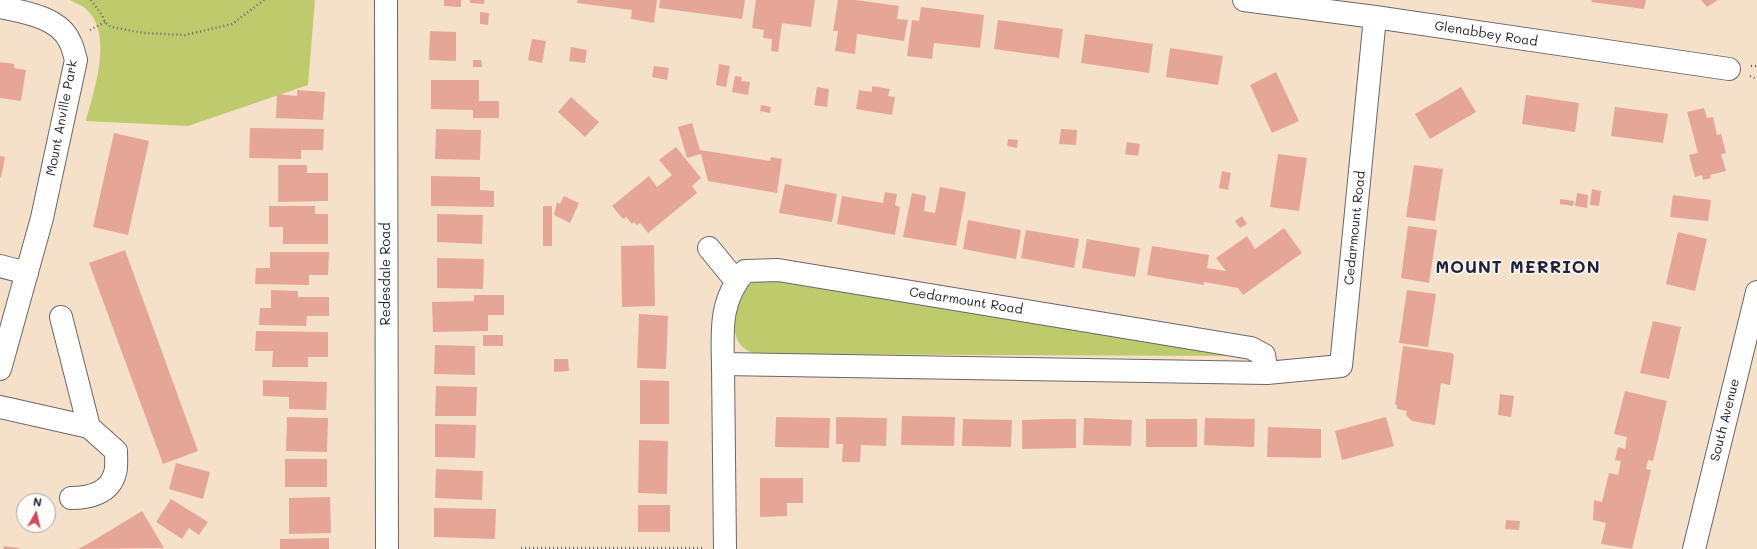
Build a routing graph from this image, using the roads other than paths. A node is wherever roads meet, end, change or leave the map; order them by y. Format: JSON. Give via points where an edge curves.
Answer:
{"nodes":[{"id":1,"x":386,"y":0,"type":"edge"},
{"id":2,"x":1244,"y":0,"type":"edge"},
{"id":3,"x":0,"y":7,"type":"edge"},
{"id":4,"x":1375,"y":16,"type":"junction"},
{"id":5,"x":1729,"y":69,"type":"dead end"},
{"id":6,"x":709,"y":248,"type":"dead end"},
{"id":7,"x":0,"y":266,"type":"edge"},
{"id":8,"x":27,"y":273,"type":"junction"},
{"id":9,"x":736,"y":281,"type":"junction"},
{"id":10,"x":1757,"y":292,"type":"edge"},
{"id":11,"x":61,"y":316,"type":"dead end"},
{"id":12,"x":723,"y":364,"type":"junction"},
{"id":13,"x":0,"y":368,"type":"edge"},
{"id":14,"x":1267,"y":373,"type":"junction"},
{"id":15,"x":0,"y":408,"type":"edge"},
{"id":16,"x":89,"y":427,"type":"junction"},
{"id":17,"x":71,"y":498,"type":"dead end"},
{"id":18,"x":725,"y":548,"type":"edge"},
{"id":19,"x":386,"y":549,"type":"edge"},
{"id":20,"x":1694,"y":549,"type":"edge"}],
"edges":[{"from":1,"to":19,"type":"street","name":"Redesdale Road"},
{"from":2,"to":4,"type":"street","name":"Glenabbey Road"},
{"from":3,"to":8,"type":"street","name":"Mount Anville Park","via":[[55,24],[70,40],[76,60],[42,218]]},
{"from":4,"to":5,"type":"street","name":"Glenabbey Road"},
{"from":4,"to":14,"type":"street","name":"Cedarmount Road","via":[[1341,366]]},
{"from":6,"to":9,"type":"street"},
{"from":7,"to":8,"type":"street"},
{"from":8,"to":13,"type":"street","name":"Mount Anville Park"},
{"from":9,"to":12,"type":"street","via":[[725,304]]},
{"from":9,"to":14,"type":"street","name":"Cedarmount Road","via":[[745,271],[778,270],[1252,348],[1264,355]]},
{"from":10,"to":20,"type":"street","name":"South Avenue"},
{"from":11,"to":16,"type":"street"},
{"from":12,"to":14,"type":"street","name":"Cedarmount Road"},
{"from":12,"to":18,"type":"street"},
{"from":15,"to":16,"type":"street"},
{"from":16,"to":17,"type":"street","via":[[116,451],[115,474],[105,490],[88,498]]}]}
